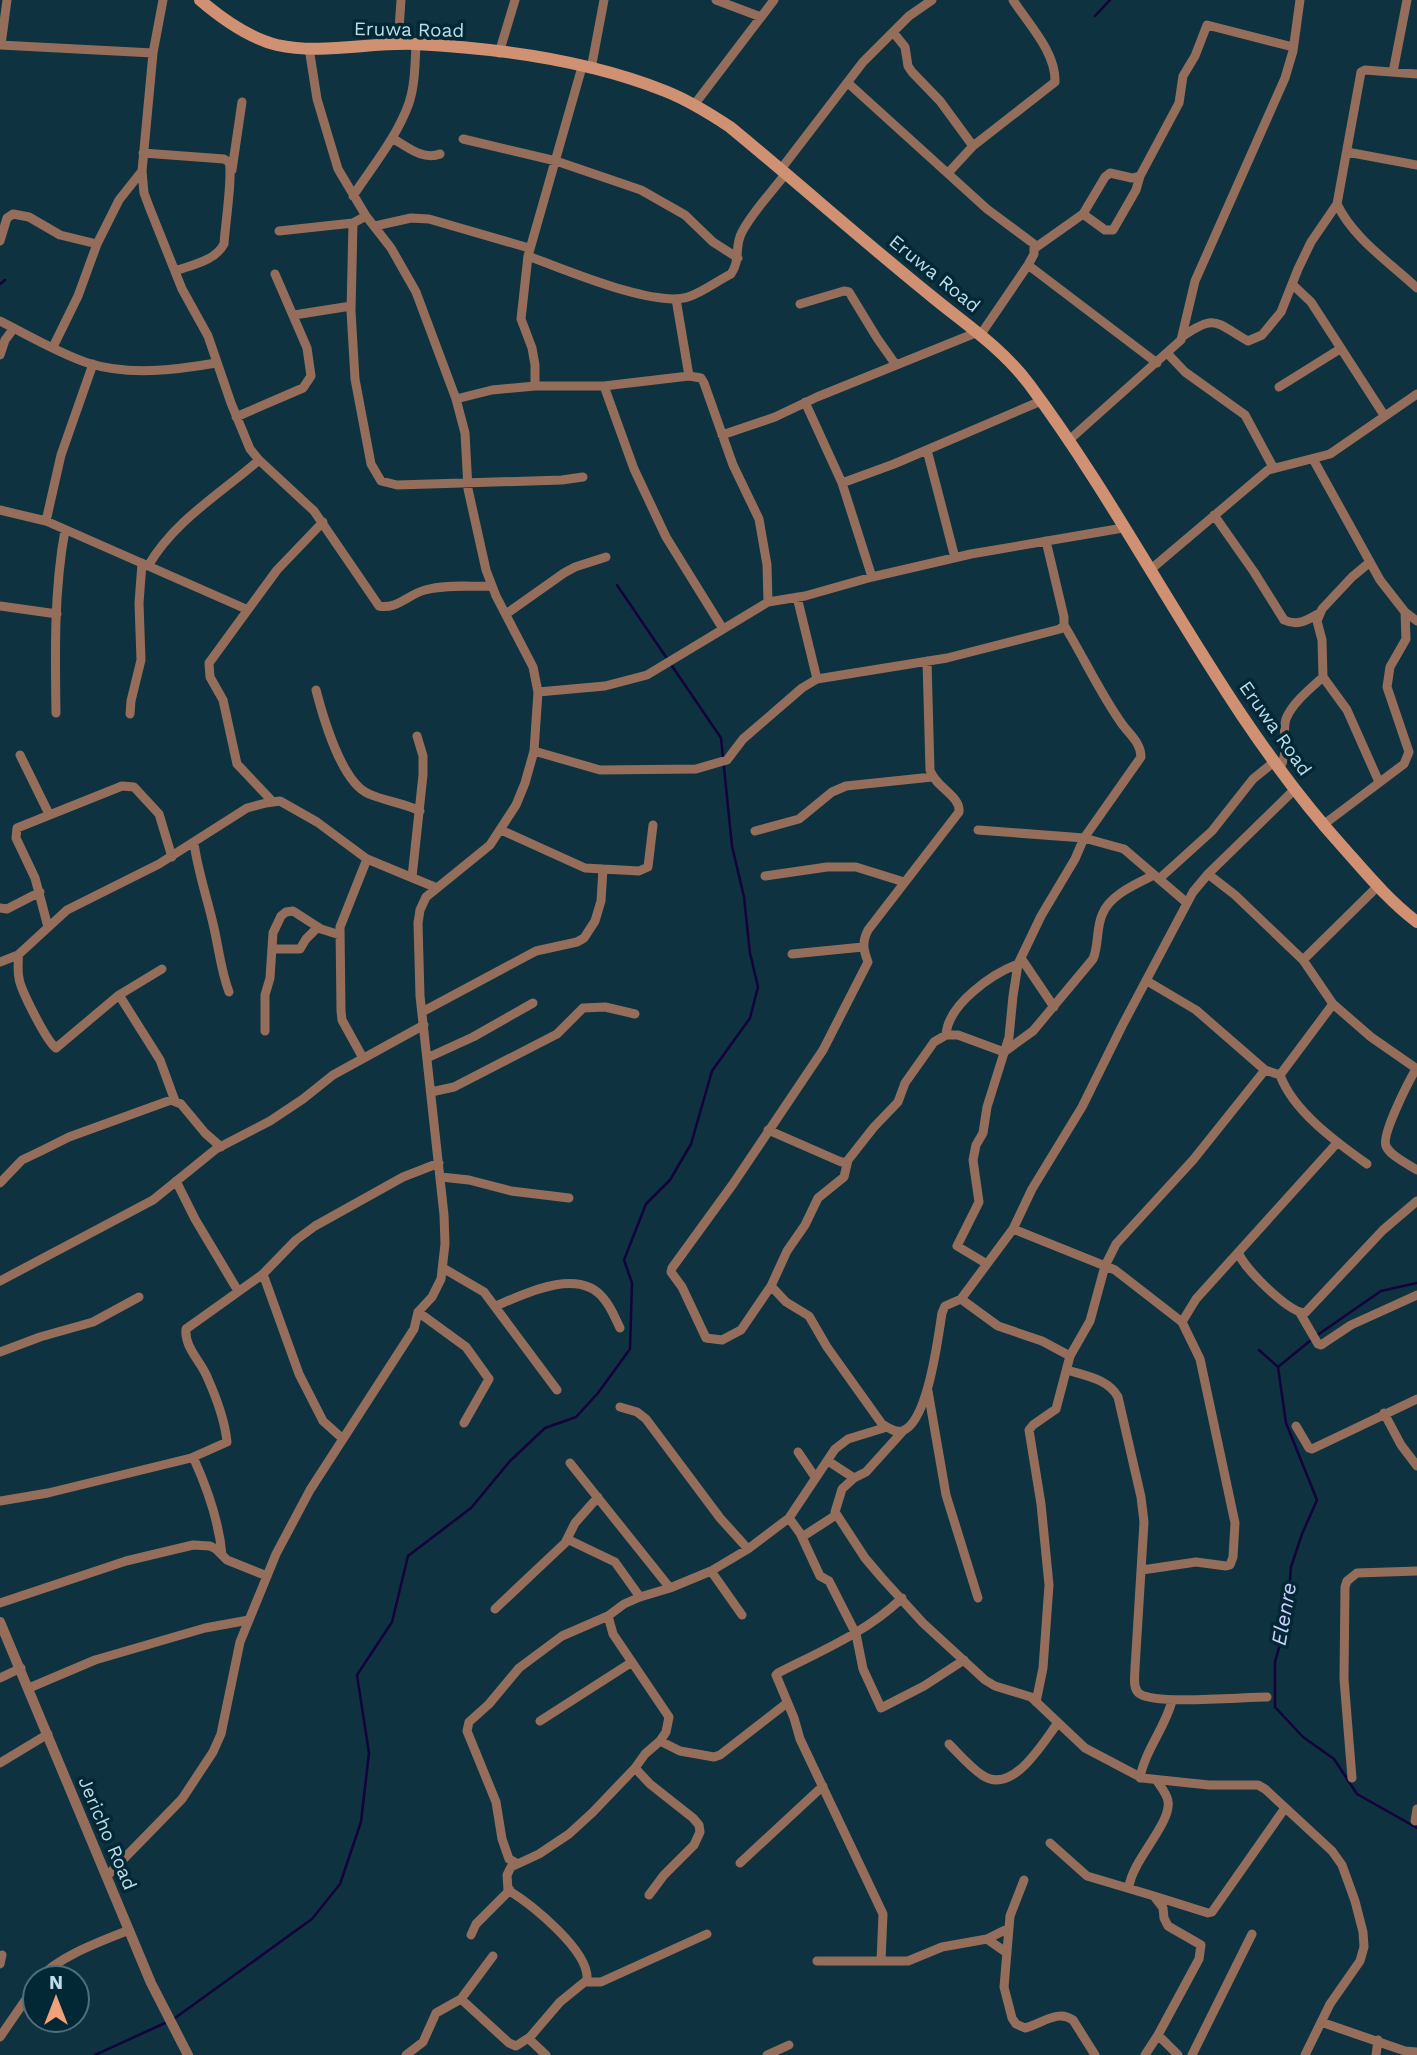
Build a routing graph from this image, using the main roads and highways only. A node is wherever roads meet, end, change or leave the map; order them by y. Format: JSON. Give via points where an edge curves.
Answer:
{"nodes":[{"id":1,"x":200,"y":0,"type":"edge"},
{"id":2,"x":1417,"y":922,"type":"edge"}],
"edges":[{"from":1,"to":2,"type":"main road","name":"Eruwa Road","via":[[230,23],[279,45],[416,44],[586,68],[665,91],[730,127],[1007,358],[1068,441],[1276,765],[1323,825],[1395,905]]}]}
